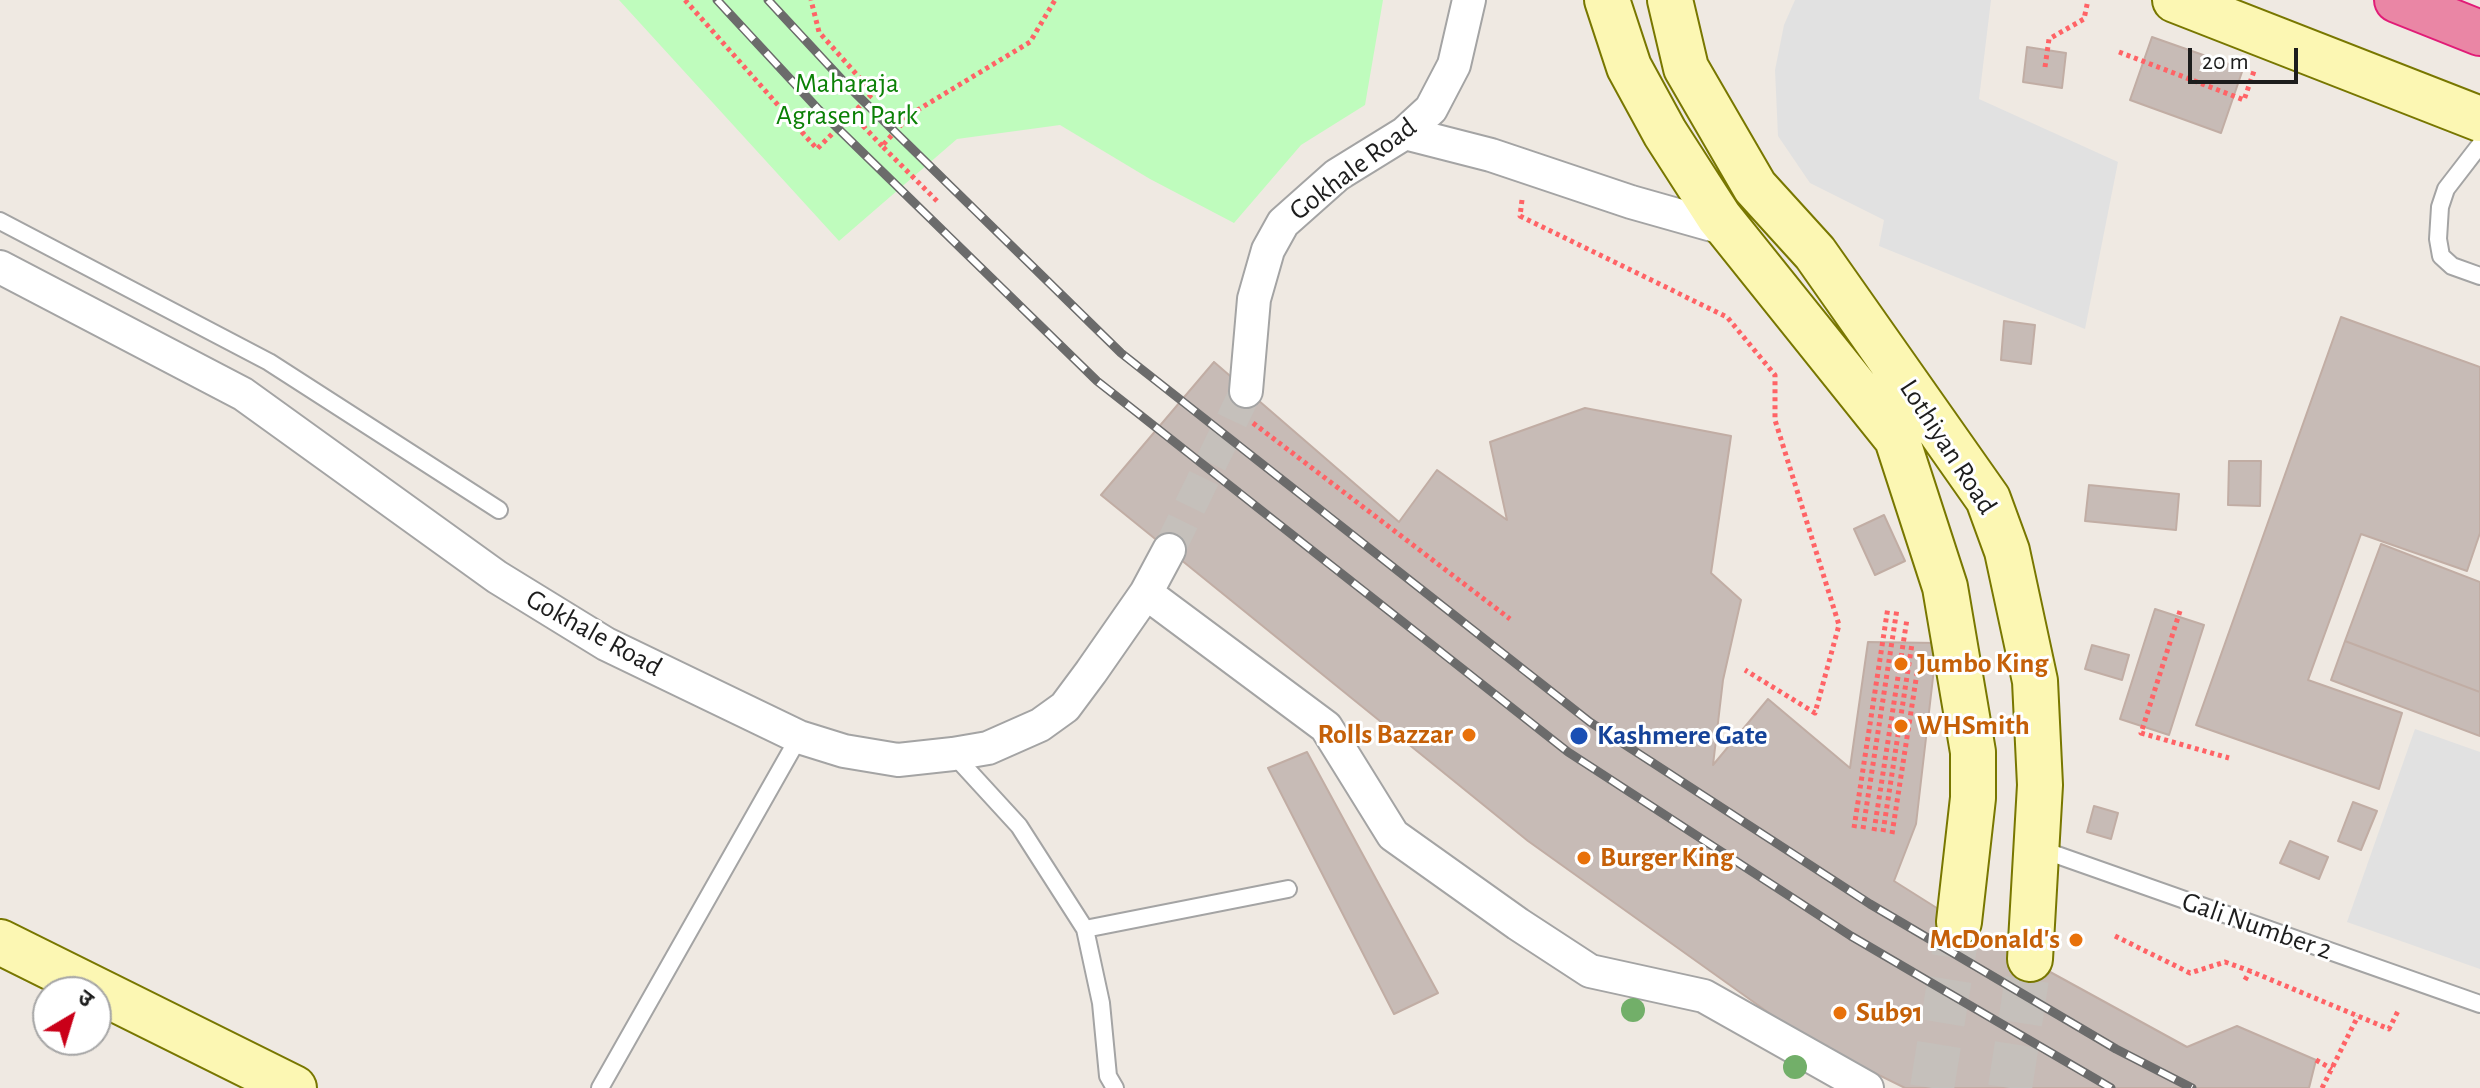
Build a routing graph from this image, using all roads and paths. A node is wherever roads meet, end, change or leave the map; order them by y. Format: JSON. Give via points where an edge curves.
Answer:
{"nodes":[{"id":1,"x":685,"y":0,"type":"edge"},
{"id":2,"x":811,"y":0,"type":"edge"},
{"id":3,"x":1055,"y":0,"type":"edge"},
{"id":4,"x":1469,"y":0,"type":"edge"},
{"id":5,"x":1607,"y":0,"type":"edge"},
{"id":6,"x":1670,"y":0,"type":"edge"},
{"id":7,"x":2088,"y":0,"type":"edge"},
{"id":8,"x":2175,"y":0,"type":"edge"},
{"id":9,"x":2397,"y":0,"type":"edge"},
{"id":10,"x":2480,"y":33,"type":"edge"},
{"id":11,"x":2266,"y":36,"type":"junction"},
{"id":12,"x":2119,"y":52,"type":"dead end"},
{"id":13,"x":2045,"y":67,"type":"dead end"},
{"id":14,"x":852,"y":114,"type":"junction"},
{"id":15,"x":2480,"y":119,"type":"edge"},
{"id":16,"x":1405,"y":133,"type":"junction"},
{"id":17,"x":2480,"y":145,"type":"edge"},
{"id":18,"x":882,"y":146,"type":"junction"},
{"id":19,"x":1526,"y":167,"type":"junction"},
{"id":20,"x":937,"y":201,"type":"dead end"},
{"id":21,"x":0,"y":221,"type":"edge"},
{"id":22,"x":1730,"y":230,"type":"junction"},
{"id":23,"x":0,"y":267,"type":"edge"},
{"id":24,"x":2480,"y":276,"type":"edge"},
{"id":25,"x":1247,"y":405,"type":"joint"},
{"id":26,"x":499,"y":510,"type":"dead end"},
{"id":27,"x":1169,"y":550,"type":"tunnel mouth"},
{"id":28,"x":1146,"y":593,"type":"junction"},
{"id":29,"x":1888,"y":607,"type":"dead end"},
{"id":30,"x":1897,"y":609,"type":"dead end"},
{"id":31,"x":1908,"y":610,"type":"dead end"},
{"id":32,"x":1917,"y":611,"type":"dead end"},
{"id":33,"x":2180,"y":611,"type":"dead end"},
{"id":34,"x":1510,"y":619,"type":"dead end"},
{"id":35,"x":1919,"y":660,"type":"dead end"},
{"id":36,"x":1745,"y":670,"type":"dead end"},
{"id":37,"x":799,"y":737,"type":"junction"},
{"id":38,"x":953,"y":754,"type":"junction"},
{"id":39,"x":2229,"y":758,"type":"dead end"},
{"id":40,"x":1854,"y":828,"type":"dead end"},
{"id":41,"x":1863,"y":829,"type":"dead end"},
{"id":42,"x":1874,"y":831,"type":"dead end"},
{"id":43,"x":1883,"y":832,"type":"dead end"},
{"id":44,"x":1892,"y":834,"type":"dead end"},
{"id":45,"x":2035,"y":846,"type":"junction"},
{"id":46,"x":1288,"y":889,"type":"dead end"},
{"id":47,"x":1959,"y":922,"type":"tunnel mouth"},
{"id":48,"x":1085,"y":929,"type":"junction"},
{"id":49,"x":2115,"y":936,"type":"dead end"},
{"id":50,"x":0,"y":942,"type":"edge"},
{"id":51,"x":2030,"y":959,"type":"tunnel mouth"},
{"id":52,"x":2250,"y":971,"type":"junction"},
{"id":53,"x":2245,"y":980,"type":"dead end"},
{"id":54,"x":2480,"y":1004,"type":"edge"},
{"id":55,"x":2398,"y":1011,"type":"dead end"},
{"id":56,"x":2358,"y":1016,"type":"junction"},
{"id":57,"x":2316,"y":1060,"type":"dead end"},
{"id":58,"x":2332,"y":1069,"type":"junction"},
{"id":59,"x":294,"y":1088,"type":"edge"},
{"id":60,"x":600,"y":1088,"type":"edge"},
{"id":61,"x":1115,"y":1088,"type":"edge"},
{"id":62,"x":1867,"y":1088,"type":"edge"},
{"id":63,"x":2322,"y":1088,"type":"edge"}],
"edges":[{"from":1,"to":14,"type":"path","via":[[817,149]]},
{"from":2,"to":14,"type":"path","via":[[819,32],[873,93]]},
{"from":3,"to":18,"type":"path","via":[[1030,42],[911,114]]},
{"from":4,"to":16,"type":"street","name":"Gokhale Road","via":[[1454,65],[1431,109]]},
{"from":5,"to":22,"type":"main road","name":"Lothiyan Road","via":[[1629,67],[1665,133]]},
{"from":6,"to":45,"type":"main road","name":"Lothiyan Road","via":[[1686,68],[1755,187],[1825,266],[1988,499],[2007,551],[2035,681],[2040,760]]},
{"from":7,"to":13,"type":"path","via":[[2084,19],[2049,39]]},
{"from":8,"to":11,"type":"main road"},
{"from":9,"to":10,"type":"highway"},
{"from":11,"to":12,"type":"path","via":[[2244,100]]},
{"from":11,"to":15,"type":"main road"},
{"from":14,"to":18,"type":"path"},
{"from":16,"to":19,"type":"street"},
{"from":16,"to":25,"type":"street","name":"Gokhale Road","via":[[1337,175],[1283,223],[1268,250],[1254,299]]},
{"from":17,"to":24,"type":"lane","via":[[2446,189],[2438,239],[2441,256],[2452,266]]},
{"from":18,"to":20,"type":"path"},
{"from":19,"to":22,"type":"street"},
{"from":19,"to":36,"type":"path","via":[[1520,216],[1727,317],[1775,375],[1775,420],[1839,625],[1815,713]]},
{"from":21,"to":26,"type":"lane","via":[[269,362]]},
{"from":22,"to":47,"type":"main road","name":"Lothiyan Road","via":[[1897,439],[1945,587],[1973,752]]},
{"from":23,"to":37,"type":"street","name":"Gokhale Road","via":[[243,394],[497,577],[606,644]]},
{"from":25,"to":34,"type":"path"},
{"from":27,"to":28,"type":"street","name":"Gokhale Road"},
{"from":28,"to":38,"type":"street","name":"Gokhale Road","via":[[1065,707],[1016,738]]},
{"from":28,"to":62,"type":"street","via":[[1326,727],[1393,835],[1518,924],[1590,971],[1704,996]]},
{"from":29,"to":40,"type":"path"},
{"from":30,"to":41,"type":"path"},
{"from":31,"to":42,"type":"path"},
{"from":32,"to":43,"type":"path"},
{"from":33,"to":39,"type":"path","via":[[2141,733]]},
{"from":35,"to":44,"type":"path"},
{"from":37,"to":38,"type":"street","name":"Gokhale Road","via":[[898,760]]},
{"from":37,"to":60,"type":"lane"},
{"from":38,"to":48,"type":"lane","via":[[1019,826]]},
{"from":45,"to":51,"type":"main road","name":"Lothiyan Road"},
{"from":45,"to":54,"type":"lane","name":"Gali Number 2"},
{"from":46,"to":48,"type":"lane"},
{"from":48,"to":61,"type":"lane","via":[[1101,1003],[1108,1076]]},
{"from":49,"to":52,"type":"path","via":[[2190,973],[2225,962]]},
{"from":50,"to":59,"type":"main road"},
{"from":52,"to":53,"type":"path"},
{"from":52,"to":56,"type":"path"},
{"from":55,"to":56,"type":"path","via":[[2389,1029]]},
{"from":56,"to":58,"type":"path"},
{"from":57,"to":58,"type":"path"},
{"from":58,"to":63,"type":"path"}]}
